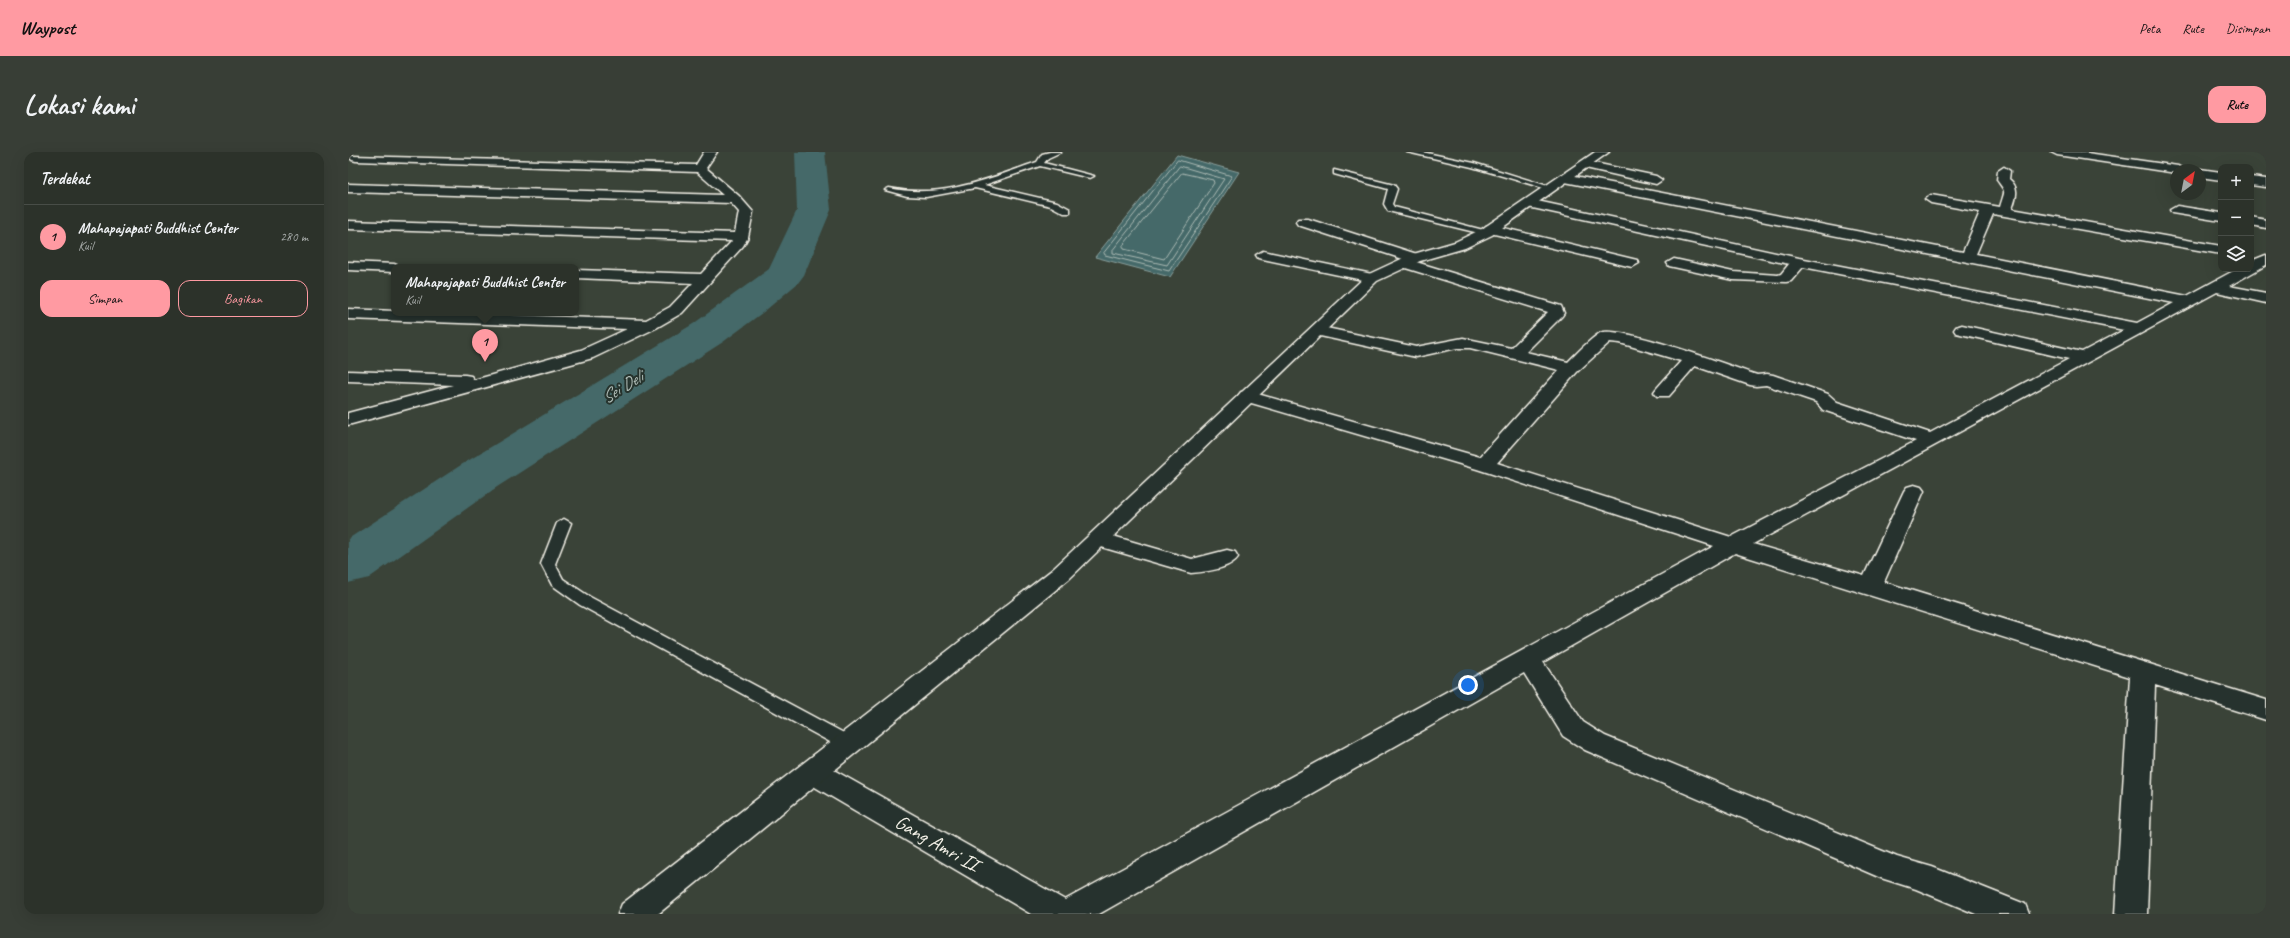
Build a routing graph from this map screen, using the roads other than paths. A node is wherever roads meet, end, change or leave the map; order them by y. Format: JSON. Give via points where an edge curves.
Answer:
{"nodes":[{"id":1,"x":369,"y":152,"type":"edge"},
{"id":2,"x":711,"y":152,"type":"edge"},
{"id":3,"x":1058,"y":152,"type":"edge"},
{"id":4,"x":1410,"y":152,"type":"edge"},
{"id":5,"x":1603,"y":152,"type":"edge"},
{"id":6,"x":2057,"y":152,"type":"edge"},
{"id":7,"x":2155,"y":152,"type":"edge"},
{"id":8,"x":352,"y":159,"type":"edge"},
{"id":9,"x":1040,"y":164,"type":"junction"},
{"id":10,"x":1585,"y":165,"type":"junction"},
{"id":11,"x":2154,"y":166,"type":"junction"},
{"id":12,"x":700,"y":168,"type":"junction"},
{"id":13,"x":2170,"y":169,"type":"edge"},
{"id":14,"x":2004,"y":171,"type":"dead end"},
{"id":15,"x":1337,"y":172,"type":"dead end"},
{"id":16,"x":2206,"y":174,"type":"edge"},
{"id":17,"x":1090,"y":176,"type":"dead end"},
{"id":18,"x":2218,"y":176,"type":"edge"},
{"id":19,"x":1656,"y":180,"type":"dead end"},
{"id":20,"x":2254,"y":181,"type":"edge"},
{"id":21,"x":1558,"y":183,"type":"junction"},
{"id":22,"x":2266,"y":183,"type":"edge"},
{"id":23,"x":973,"y":185,"type":"junction"},
{"id":24,"x":348,"y":188,"type":"edge"},
{"id":25,"x":889,"y":190,"type":"dead end"},
{"id":26,"x":735,"y":199,"type":"junction"},
{"id":27,"x":1931,"y":199,"type":"dead end"},
{"id":28,"x":1528,"y":203,"type":"junction"},
{"id":29,"x":1988,"y":209,"type":"junction"},
{"id":30,"x":2178,"y":210,"type":"dead end"},
{"id":31,"x":1067,"y":211,"type":"dead end"},
{"id":32,"x":2005,"y":212,"type":"junction"},
{"id":33,"x":2218,"y":216,"type":"edge"},
{"id":34,"x":1303,"y":222,"type":"dead end"},
{"id":35,"x":2254,"y":222,"type":"edge"},
{"id":36,"x":2266,"y":224,"type":"edge"},
{"id":37,"x":348,"y":225,"type":"edge"},
{"id":38,"x":1489,"y":231,"type":"junction"},
{"id":39,"x":741,"y":237,"type":"junction"},
{"id":40,"x":2218,"y":249,"type":"edge"},
{"id":41,"x":1969,"y":251,"type":"junction"},
{"id":42,"x":1263,"y":255,"type":"dead end"},
{"id":43,"x":2254,"y":256,"type":"edge"},
{"id":44,"x":2266,"y":259,"type":"edge"},
{"id":45,"x":1410,"y":260,"type":"junction"},
{"id":46,"x":1800,"y":262,"type":"junction"},
{"id":47,"x":1632,"y":263,"type":"dead end"},
{"id":48,"x":1674,"y":263,"type":"dead end"},
{"id":49,"x":2254,"y":265,"type":"edge"},
{"id":50,"x":348,"y":266,"type":"edge"},
{"id":51,"x":391,"y":268,"type":"edge"},
{"id":52,"x":2242,"y":272,"type":"edge"},
{"id":53,"x":579,"y":274,"type":"edge"},
{"id":54,"x":1372,"y":278,"type":"junction"},
{"id":55,"x":2146,"y":278,"type":"dead end"},
{"id":56,"x":705,"y":279,"type":"junction"},
{"id":57,"x":2214,"y":287,"type":"junction"},
{"id":58,"x":2266,"y":298,"type":"edge"},
{"id":59,"x":2190,"y":301,"type":"junction"},
{"id":60,"x":348,"y":314,"type":"edge"},
{"id":61,"x":391,"y":316,"type":"edge"},
{"id":62,"x":403,"y":316,"type":"edge"},
{"id":63,"x":650,"y":325,"type":"junction"},
{"id":64,"x":2140,"y":328,"type":"junction"},
{"id":65,"x":1962,"y":330,"type":"dead end"},
{"id":66,"x":1317,"y":331,"type":"junction"},
{"id":67,"x":1514,"y":354,"type":"junction"},
{"id":68,"x":2083,"y":357,"type":"junction"},
{"id":69,"x":1691,"y":360,"type":"junction"},
{"id":70,"x":1571,"y":368,"type":"junction"},
{"id":71,"x":348,"y":376,"type":"edge"},
{"id":72,"x":492,"y":381,"type":"junction"},
{"id":73,"x":1663,"y":392,"type":"dead end"},
{"id":74,"x":1247,"y":396,"type":"junction"},
{"id":75,"x":348,"y":419,"type":"edge"},
{"id":76,"x":1932,"y":440,"type":"junction"},
{"id":77,"x":1484,"y":465,"type":"junction"},
{"id":78,"x":1914,"y":491,"type":"dead end"},
{"id":79,"x":564,"y":523,"type":"dead end"},
{"id":80,"x":1098,"y":539,"type":"junction"},
{"id":81,"x":1733,"y":545,"type":"junction"},
{"id":82,"x":1227,"y":557,"type":"dead end"},
{"id":83,"x":1871,"y":586,"type":"junction"},
{"id":84,"x":1529,"y":660,"type":"junction"},
{"id":85,"x":2144,"y":671,"type":"junction"},
{"id":86,"x":2266,"y":710,"type":"edge"},
{"id":87,"x":847,"y":743,"type":"junction"},
{"id":88,"x":813,"y":772,"type":"junction"},
{"id":89,"x":634,"y":914,"type":"edge"},
{"id":90,"x":1060,"y":914,"type":"edge"},
{"id":91,"x":1069,"y":914,"type":"edge"},
{"id":92,"x":2013,"y":914,"type":"edge"},
{"id":93,"x":2131,"y":914,"type":"edge"}],
"edges":[{"from":1,"to":8,"type":"street"},
{"from":2,"to":12,"type":"street"},
{"from":3,"to":9,"type":"lane","via":[[1045,156]]},
{"from":4,"to":21,"type":"lane"},
{"from":5,"to":10,"type":"street"},
{"from":6,"to":11,"type":"street"},
{"from":7,"to":11,"type":"street"},
{"from":8,"to":12,"type":"street"},
{"from":9,"to":17,"type":"lane"},
{"from":9,"to":23,"type":"lane"},
{"from":10,"to":19,"type":"street"},
{"from":10,"to":21,"type":"street"},
{"from":11,"to":13,"type":"street"},
{"from":12,"to":26,"type":"street"},
{"from":14,"to":32,"type":"street","via":[[2003,180],[2010,186],[2011,191]]},
{"from":15,"to":38,"type":"lane","via":[[1391,187],[1393,189],[1388,204],[1391,208]]},
{"from":16,"to":18,"type":"street"},
{"from":20,"to":22,"type":"street"},
{"from":21,"to":28,"type":"street"},
{"from":21,"to":41,"type":"street"},
{"from":23,"to":25,"type":"lane","via":[[941,194],[920,196]]},
{"from":23,"to":31,"type":"lane","via":[[1054,204]]},
{"from":24,"to":26,"type":"street"},
{"from":26,"to":39,"type":"street","via":[[746,212]]},
{"from":27,"to":29,"type":"street"},
{"from":28,"to":38,"type":"street"},
{"from":28,"to":46,"type":"street"},
{"from":29,"to":32,"type":"street"},
{"from":29,"to":41,"type":"street"},
{"from":30,"to":33,"type":"street"},
{"from":32,"to":40,"type":"street"},
{"from":34,"to":45,"type":"street"},
{"from":35,"to":36,"type":"street"},
{"from":37,"to":39,"type":"street"},
{"from":38,"to":45,"type":"street","via":[[1460,245]]},
{"from":38,"to":47,"type":"street"},
{"from":39,"to":56,"type":"street"},
{"from":41,"to":55,"type":"street"},
{"from":41,"to":59,"type":"street"},
{"from":42,"to":54,"type":"street"},
{"from":43,"to":44,"type":"street"},
{"from":44,"to":49,"type":"street"},
{"from":45,"to":54,"type":"street"},
{"from":45,"to":67,"type":"street","via":[[1555,309],[1556,312]]},
{"from":46,"to":48,"type":"street","via":[[1786,278],[1778,279],[1733,276]]},
{"from":46,"to":64,"type":"street"},
{"from":50,"to":51,"type":"street"},
{"from":52,"to":57,"type":"street"},
{"from":53,"to":56,"type":"street"},
{"from":54,"to":66,"type":"street"},
{"from":56,"to":63,"type":"street","via":[[676,310]]},
{"from":57,"to":58,"type":"street"},
{"from":57,"to":59,"type":"street"},
{"from":59,"to":64,"type":"street"},
{"from":60,"to":61,"type":"street"},
{"from":62,"to":63,"type":"street"},
{"from":63,"to":72,"type":"street","via":[[587,354]]},
{"from":64,"to":68,"type":"street"},
{"from":65,"to":68,"type":"street"},
{"from":66,"to":67,"type":"street","via":[[1416,352],[1428,352],[1462,342]]},
{"from":66,"to":74,"type":"street"},
{"from":67,"to":70,"type":"street"},
{"from":68,"to":76,"type":"street"},
{"from":69,"to":70,"type":"street","via":[[1674,352],[1621,338],[1606,337]]},
{"from":69,"to":73,"type":"street"},
{"from":69,"to":76,"type":"street","via":[[1756,381],[1768,379],[1822,398],[1830,406]]},
{"from":70,"to":77,"type":"street"},
{"from":71,"to":72,"type":"street"},
{"from":72,"to":75,"type":"street","via":[[397,404]]},
{"from":74,"to":77,"type":"street"},
{"from":74,"to":80,"type":"street"},
{"from":76,"to":81,"type":"street"},
{"from":77,"to":81,"type":"street"},
{"from":78,"to":83,"type":"street"},
{"from":79,"to":87,"type":"lane","via":[[548,564],[557,582],[585,601]]},
{"from":80,"to":82,"type":"street","via":[[1194,567]]},
{"from":80,"to":87,"type":"street","via":[[1061,574]]},
{"from":81,"to":83,"type":"street"},
{"from":81,"to":84,"type":"street"},
{"from":83,"to":85,"type":"street"},
{"from":84,"to":91,"type":"street"},
{"from":84,"to":92,"type":"street","via":[[1573,729],[1595,743],[1892,869],[1921,877]]},
{"from":85,"to":86,"type":"street"},
{"from":85,"to":93,"type":"street"},
{"from":87,"to":88,"type":"street"},
{"from":88,"to":89,"type":"street"},
{"from":88,"to":90,"type":"street","name":"Gang Amri II"}]}
